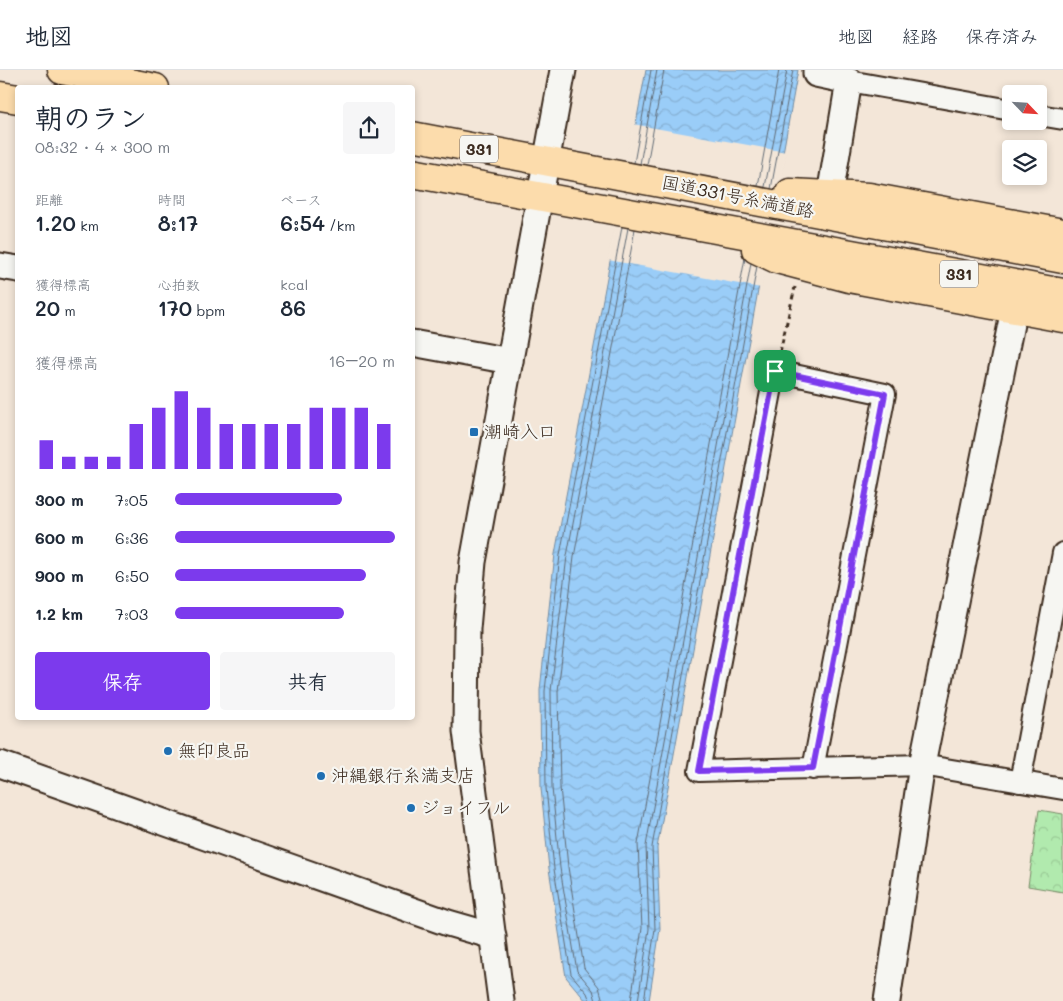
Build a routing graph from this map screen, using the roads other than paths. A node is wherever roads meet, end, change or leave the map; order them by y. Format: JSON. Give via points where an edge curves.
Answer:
{"nodes":[{"id":1,"x":62,"y":70,"type":"edge"},
{"id":2,"x":563,"y":70,"type":"edge"},
{"id":3,"x":816,"y":70,"type":"edge"},
{"id":4,"x":849,"y":81,"type":"junction"},
{"id":5,"x":140,"y":85,"type":"edge"},
{"id":6,"x":0,"y":96,"type":"edge"},
{"id":7,"x":15,"y":98,"type":"edge"},
{"id":8,"x":1002,"y":108,"type":"edge"},
{"id":9,"x":1048,"y":116,"type":"edge"},
{"id":10,"x":1063,"y":119,"type":"edge"},
{"id":11,"x":415,"y":137,"type":"edge"},
{"id":12,"x":546,"y":162,"type":"junction"},
{"id":13,"x":415,"y":174,"type":"edge"},
{"id":14,"x":830,"y":195,"type":"junction"},
{"id":15,"x":539,"y":196,"type":"junction"},
{"id":16,"x":788,"y":199,"type":"junction"},
{"id":17,"x":1063,"y":233,"type":"edge"},
{"id":18,"x":780,"y":250,"type":"junction"},
{"id":19,"x":1063,"y":259,"type":"edge"},
{"id":20,"x":0,"y":266,"type":"edge"},
{"id":21,"x":15,"y":268,"type":"edge"},
{"id":22,"x":1063,"y":293,"type":"edge"},
{"id":23,"x":1014,"y":309,"type":"junction"},
{"id":24,"x":1063,"y":318,"type":"edge"},
{"id":25,"x":415,"y":344,"type":"edge"},
{"id":26,"x":510,"y":361,"type":"junction"},
{"id":27,"x":1063,"y":553,"type":"edge"},
{"id":28,"x":0,"y":764,"type":"edge"},
{"id":29,"x":922,"y":765,"type":"junction"},
{"id":30,"x":813,"y":768,"type":"junction"},
{"id":31,"x":1020,"y":782,"type":"junction"},
{"id":32,"x":1063,"y":789,"type":"edge"},
{"id":33,"x":494,"y":936,"type":"junction"},
{"id":34,"x":501,"y":1001,"type":"edge"},
{"id":35,"x":887,"y":1001,"type":"edge"}],
"edges":[{"from":1,"to":5,"type":"highway"},
{"from":2,"to":12,"type":"street"},
{"from":3,"to":4,"type":"street","via":[[816,74]]},
{"from":4,"to":8,"type":"street"},
{"from":4,"to":14,"type":"street"},
{"from":6,"to":7,"type":"highway"},
{"from":9,"to":10,"type":"street"},
{"from":11,"to":12,"type":"highway","name":"国道331号糸満道路","number":"331"},
{"from":12,"to":15,"type":"street"},
{"from":12,"to":16,"type":"highway","name":"国道331号糸満道路","number":"331","via":[[714,192]]},
{"from":13,"to":15,"type":"highway","name":"国道331号糸満道路","number":"331"},
{"from":14,"to":16,"type":"highway"},
{"from":14,"to":17,"type":"highway","via":[[869,198]]},
{"from":15,"to":18,"type":"highway","name":"国道331号糸満道路","number":"331","via":[[710,228]]},
{"from":15,"to":26,"type":"street"},
{"from":16,"to":19,"type":"highway","name":"国道331号糸満道路","number":"331","via":[[860,221]]},
{"from":18,"to":22,"type":"highway","name":"国道331号糸満道路","number":"331","via":[[854,254]]},
{"from":18,"to":23,"type":"highway","via":[[849,278]]},
{"from":20,"to":21,"type":"street"},
{"from":23,"to":24,"type":"highway"},
{"from":23,"to":29,"type":"street"},
{"from":25,"to":26,"type":"street"},
{"from":26,"to":33,"type":"street","via":[[473,562],[467,629],[466,731]]},
{"from":27,"to":31,"type":"street"},
{"from":28,"to":33,"type":"street","via":[[448,923]]},
{"from":29,"to":30,"type":"street"},
{"from":29,"to":31,"type":"street"},
{"from":29,"to":35,"type":"street"},
{"from":30,"to":30,"type":"street","via":[[699,771],[775,371],[885,394]]},
{"from":31,"to":32,"type":"street"},
{"from":33,"to":34,"type":"street"}]}
